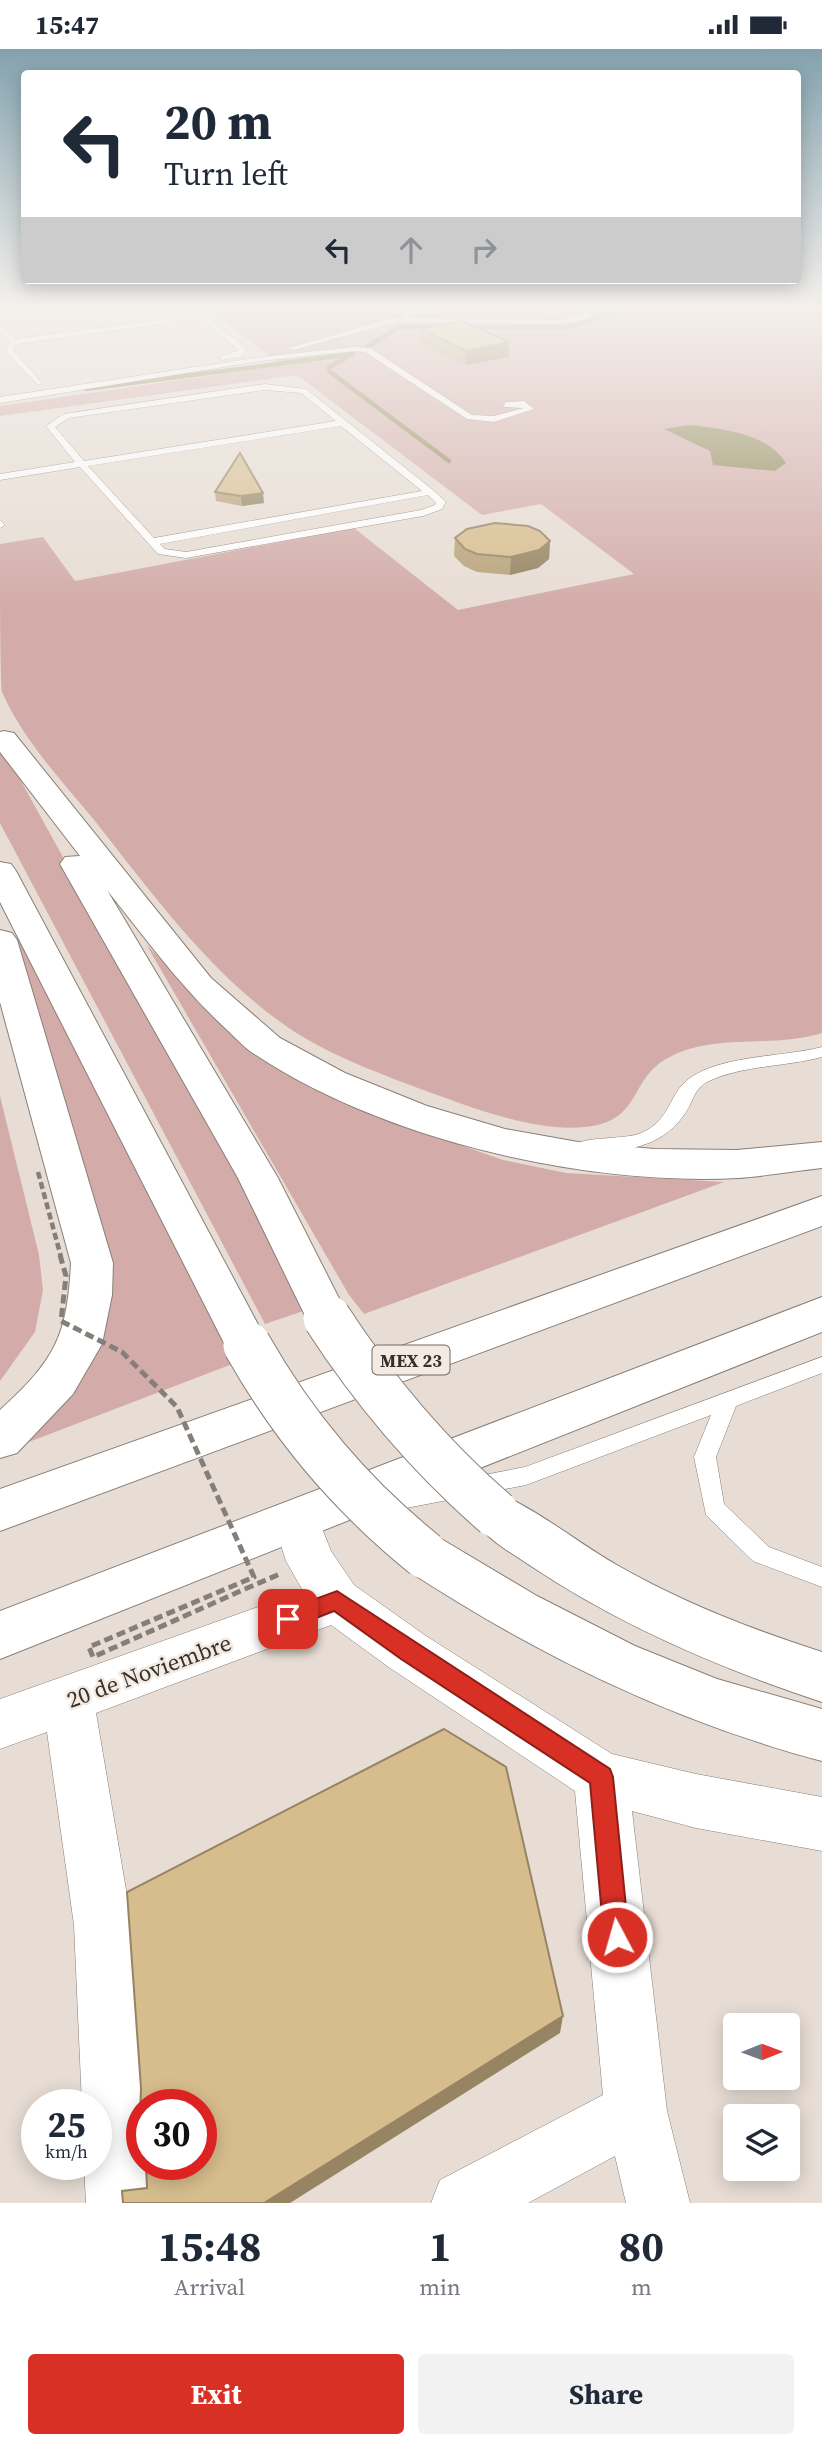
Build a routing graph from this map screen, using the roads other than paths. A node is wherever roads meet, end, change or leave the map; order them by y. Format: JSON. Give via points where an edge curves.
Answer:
{"nodes":[{"id":1,"x":153,"y":406,"type":"edge"},
{"id":2,"x":321,"y":406,"type":"edge"},
{"id":3,"x":452,"y":406,"type":"edge"},
{"id":4,"x":526,"y":406,"type":"edge"},
{"id":5,"x":342,"y":423,"type":"junction"},
{"id":6,"x":82,"y":464,"type":"junction"},
{"id":7,"x":0,"y":477,"type":"edge"},
{"id":8,"x":430,"y":492,"type":"junction"},
{"id":9,"x":152,"y":541,"type":"junction"},
{"id":10,"x":0,"y":871,"type":"edge"},
{"id":11,"x":0,"y":940,"type":"edge"},
{"id":12,"x":822,"y":1052,"type":"edge"},
{"id":13,"x":503,"y":1142,"type":"junction"},
{"id":14,"x":822,"y":1155,"type":"edge"},
{"id":15,"x":822,"y":1210,"type":"edge"},
{"id":16,"x":822,"y":1314,"type":"edge"},
{"id":17,"x":822,"y":1365,"type":"edge"},
{"id":18,"x":728,"y":1399,"type":"junction"},
{"id":19,"x":0,"y":1439,"type":"edge"},
{"id":20,"x":0,"y":1510,"type":"edge"},
{"id":21,"x":296,"y":1520,"type":"junction"},
{"id":22,"x":822,"y":1577,"type":"edge"},
{"id":23,"x":337,"y":1601,"type":"junction"},
{"id":24,"x":0,"y":1635,"type":"edge"},
{"id":25,"x":822,"y":1677,"type":"edge"},
{"id":26,"x":68,"y":1701,"type":"junction"},
{"id":27,"x":0,"y":1724,"type":"edge"},
{"id":28,"x":822,"y":1735,"type":"edge"},
{"id":29,"x":601,"y":1777,"type":"junction"},
{"id":30,"x":822,"y":1824,"type":"edge"},
{"id":31,"x":636,"y":2111,"type":"junction"},
{"id":32,"x":118,"y":2203,"type":"edge"},
{"id":33,"x":463,"y":2203,"type":"edge"},
{"id":34,"x":658,"y":2203,"type":"edge"}],
"edges":[{"from":1,"to":6,"type":"lane","via":[[59,419],[50,426]]},
{"from":2,"to":5,"type":"lane"},
{"from":3,"to":4,"type":"lane","via":[[470,417],[494,419],[530,409]]},
{"from":5,"to":6,"type":"lane"},
{"from":5,"to":8,"type":"lane"},
{"from":6,"to":7,"type":"lane"},
{"from":6,"to":9,"type":"lane"},
{"from":8,"to":9,"type":"lane"},
{"from":8,"to":9,"type":"lane","via":[[441,505],[423,513],[186,555],[162,552]]},
{"from":10,"to":28,"type":"highway","bridge":true,"via":[[247,1345],[297,1428],[380,1520],[425,1555],[535,1624],[606,1660],[729,1709]]},
{"from":11,"to":19,"type":"highway","via":[[92,1263],[92,1302],[80,1349],[50,1392]]},
{"from":12,"to":13,"type":"lane","via":[[699,1079],[655,1137],[586,1146]]},
{"from":13,"to":14,"type":"highway","via":[[654,1163],[737,1164]]},
{"from":13,"to":25,"type":"highway","bridge":true,"via":[[413,1115],[332,1082],[267,1046],[199,985],[4,739],[258,1178],[327,1318],[355,1363],[416,1441],[496,1514],[594,1581],[653,1612],[762,1658]]},
{"from":15,"to":20,"type":"highway","number":"MEX 23"},
{"from":16,"to":21,"type":"highway"},
{"from":17,"to":18,"type":"lane"},
{"from":18,"to":21,"type":"lane","via":[[526,1476]]},
{"from":18,"to":22,"type":"lane","via":[[705,1457],[714,1508],[761,1554]]},
{"from":21,"to":23,"type":"street","via":[[310,1562]]},
{"from":21,"to":24,"type":"highway"},
{"from":23,"to":26,"type":"street","name":"20 de Noviembre"},
{"from":23,"to":29,"type":"street"},
{"from":26,"to":27,"type":"street","name":"20 de Noviembre"},
{"from":26,"to":32,"type":"street","via":[[103,1925]]},
{"from":29,"to":30,"type":"street","via":[[696,1801]]},
{"from":29,"to":31,"type":"street"},
{"from":31,"to":33,"type":"street"},
{"from":31,"to":34,"type":"street"}]}
